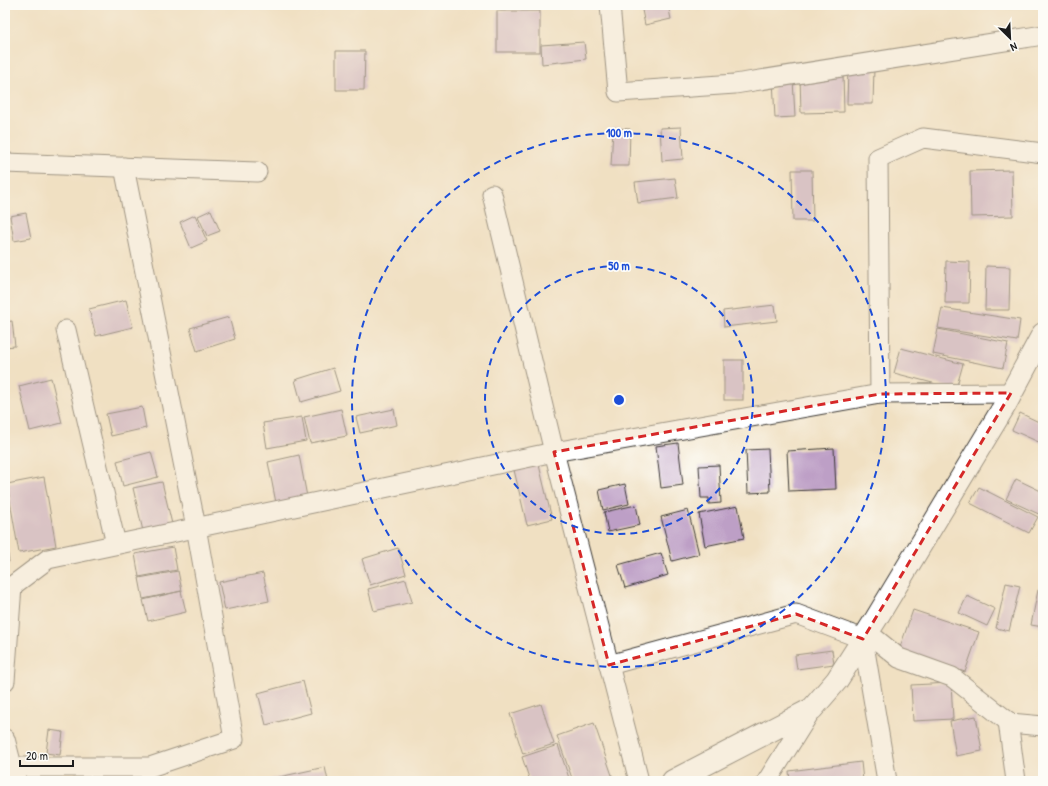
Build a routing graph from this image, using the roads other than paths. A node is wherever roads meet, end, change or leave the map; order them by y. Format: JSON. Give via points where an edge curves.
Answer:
{"nodes":[{"id":1,"x":610,"y":5,"type":"edge"},
{"id":2,"x":1043,"y":35,"type":"edge"},
{"id":3,"x":1043,"y":153,"type":"edge"},
{"id":4,"x":5,"y":163,"type":"edge"},
{"id":5,"x":124,"y":167,"type":"junction"},
{"id":6,"x":257,"y":172,"type":"dead end"},
{"id":7,"x":492,"y":194,"type":"dead end"},
{"id":8,"x":66,"y":330,"type":"dead end"},
{"id":9,"x":1043,"y":334,"type":"edge"},
{"id":10,"x":1011,"y":393,"type":"junction"},
{"id":11,"x":880,"y":394,"type":"junction"},
{"id":12,"x":554,"y":452,"type":"junction"},
{"id":13,"x":196,"y":527,"type":"junction"},
{"id":14,"x":116,"y":544,"type":"junction"},
{"id":15,"x":9,"y":586,"type":"edge"},
{"id":16,"x":865,"y":636,"type":"junction"},
{"id":17,"x":609,"y":665,"type":"junction"},
{"id":18,"x":5,"y":681,"type":"edge"},
{"id":19,"x":812,"y":710,"type":"junction"},
{"id":20,"x":1008,"y":721,"type":"junction"},
{"id":21,"x":1043,"y":726,"type":"edge"},
{"id":22,"x":5,"y":739,"type":"edge"},
{"id":23,"x":14,"y":774,"type":"edge"},
{"id":24,"x":639,"y":781,"type":"edge"},
{"id":25,"x":673,"y":781,"type":"edge"},
{"id":26,"x":767,"y":781,"type":"edge"},
{"id":27,"x":887,"y":781,"type":"edge"},
{"id":28,"x":1016,"y":781,"type":"edge"}],
"edges":[{"from":1,"to":2,"type":"street","via":[[618,92],[735,84]]},
{"from":3,"to":11,"type":"street","via":[[923,138],[878,158]]},
{"from":4,"to":5,"type":"street"},
{"from":5,"to":6,"type":"street"},
{"from":5,"to":13,"type":"street"},
{"from":7,"to":12,"type":"street"},
{"from":8,"to":14,"type":"street"},
{"from":9,"to":10,"type":"main road"},
{"from":10,"to":11,"type":"street"},
{"from":10,"to":16,"type":"main road"},
{"from":11,"to":12,"type":"street"},
{"from":12,"to":13,"type":"street"},
{"from":12,"to":17,"type":"street"},
{"from":13,"to":14,"type":"street"},
{"from":13,"to":23,"type":"street","via":[[234,739],[150,767]]},
{"from":14,"to":15,"type":"street","via":[[48,558]]},
{"from":15,"to":18,"type":"street"},
{"from":16,"to":17,"type":"street","via":[[796,614]]},
{"from":16,"to":19,"type":"main road","via":[[837,680]]},
{"from":16,"to":20,"type":"street","via":[[899,658],[952,677]]},
{"from":16,"to":27,"type":"street"},
{"from":17,"to":24,"type":"street"},
{"from":19,"to":25,"type":"main road"},
{"from":19,"to":26,"type":"street"},
{"from":20,"to":21,"type":"street"},
{"from":20,"to":28,"type":"street"},
{"from":22,"to":23,"type":"street"}]}
